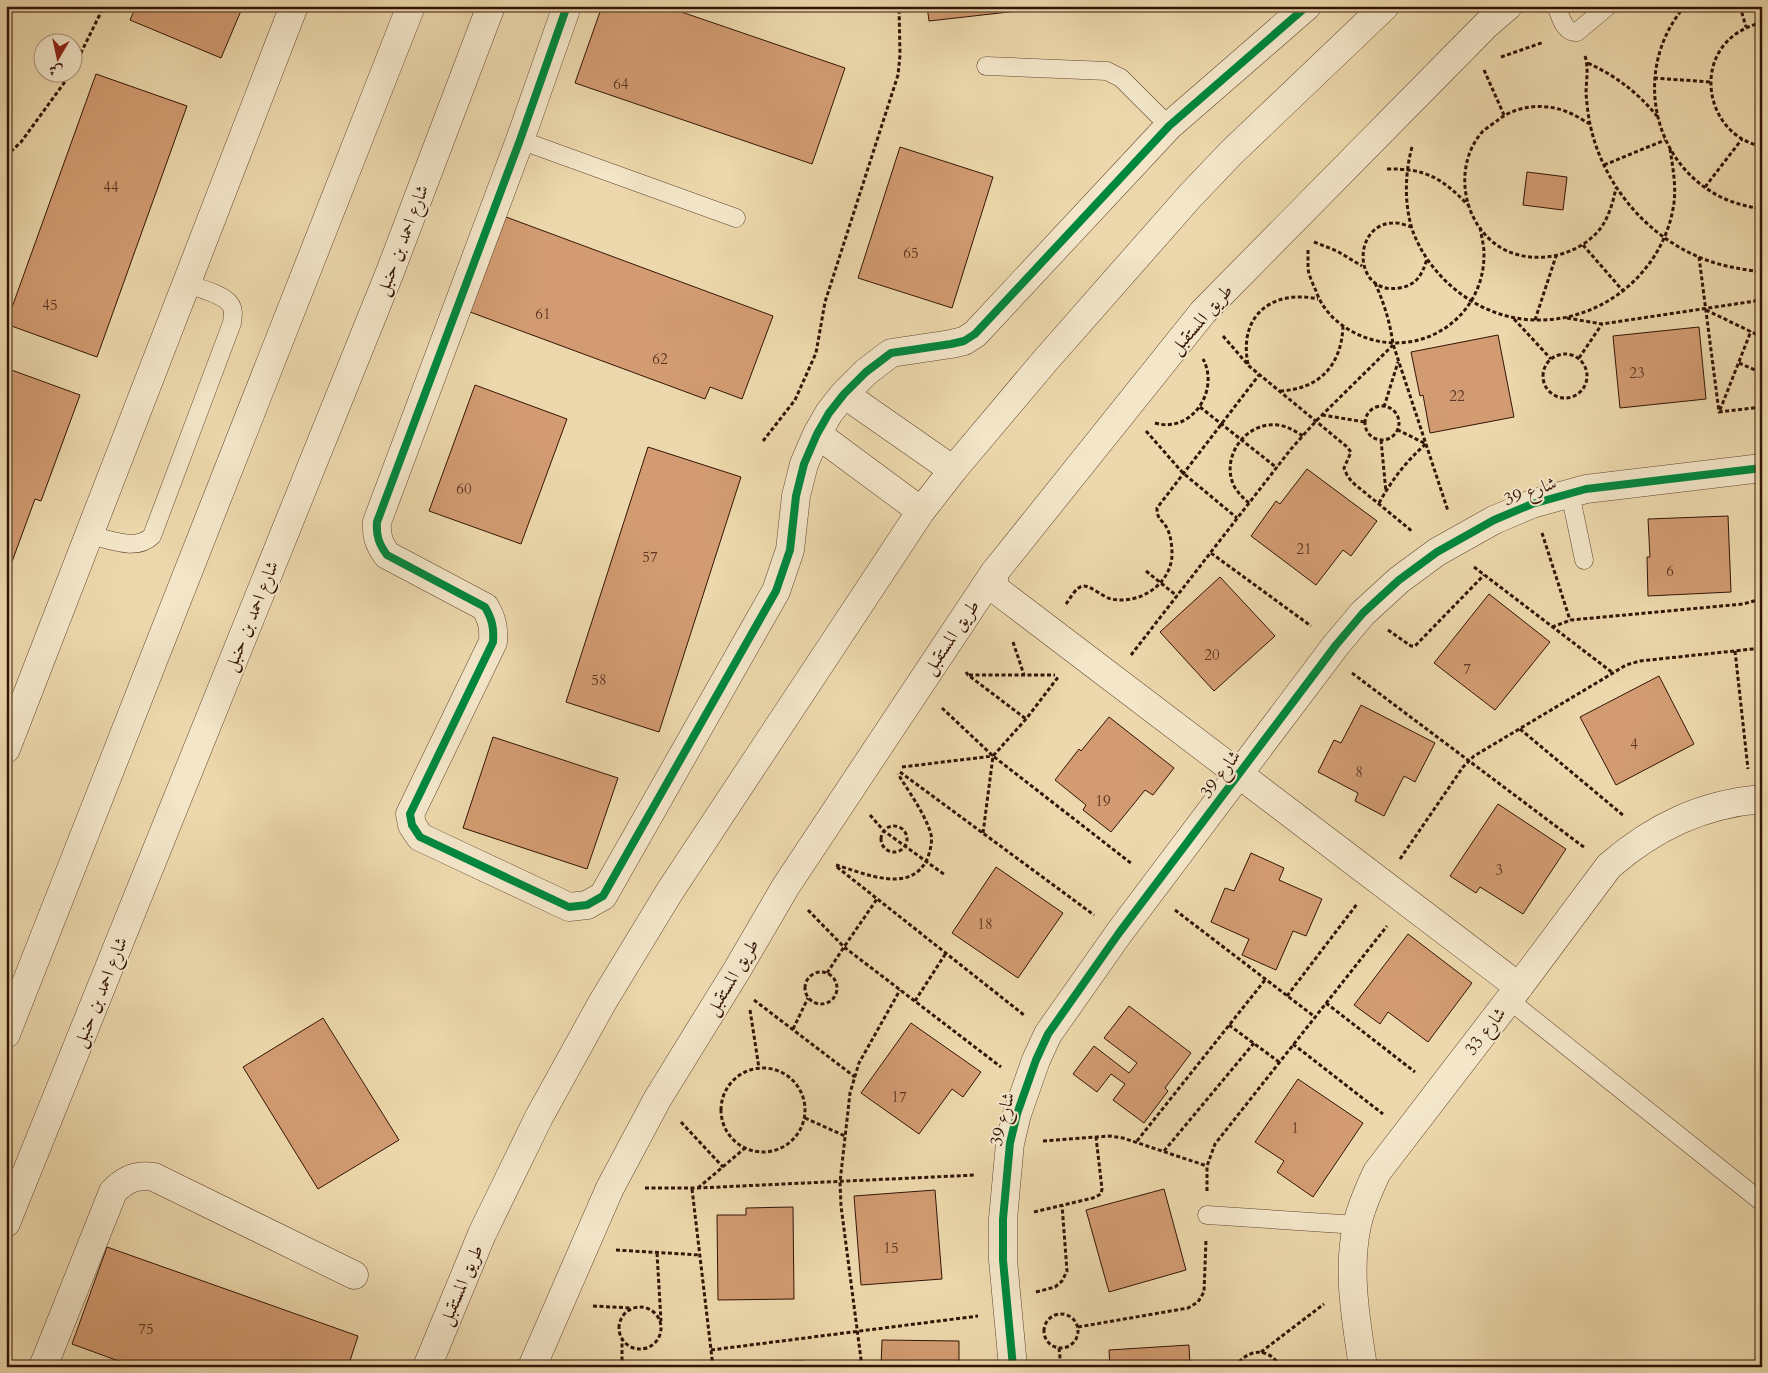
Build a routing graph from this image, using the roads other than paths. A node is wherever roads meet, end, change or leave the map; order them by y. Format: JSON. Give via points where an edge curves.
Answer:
{"nodes":[{"id":1,"x":294,"y":6,"type":"edge"},
{"id":2,"x":411,"y":6,"type":"edge"},
{"id":3,"x":491,"y":6,"type":"edge"},
{"id":4,"x":567,"y":6,"type":"edge"},
{"id":5,"x":1307,"y":6,"type":"edge"},
{"id":6,"x":1385,"y":6,"type":"edge"},
{"id":7,"x":1508,"y":6,"type":"edge"},
{"id":8,"x":1556,"y":6,"type":"edge"},
{"id":9,"x":1608,"y":6,"type":"edge"},
{"id":10,"x":986,"y":66,"type":"dead end"},
{"id":11,"x":1169,"y":126,"type":"junction"},
{"id":12,"x":520,"y":140,"type":"junction"},
{"id":13,"x":736,"y":218,"type":"dead end"},
{"id":14,"x":186,"y":284,"type":"junction"},
{"id":15,"x":844,"y":394,"type":"junction"},
{"id":16,"x":817,"y":434,"type":"junction"},
{"id":17,"x":1762,"y":468,"type":"edge"},
{"id":18,"x":953,"y":470,"type":"junction"},
{"id":19,"x":1570,"y":493,"type":"junction"},
{"id":20,"x":921,"y":512,"type":"junction"},
{"id":21,"x":89,"y":534,"type":"junction"},
{"id":22,"x":1584,"y":560,"type":"dead end"},
{"id":23,"x":994,"y":573,"type":"junction"},
{"id":24,"x":6,"y":749,"type":"edge"},
{"id":25,"x":1238,"y":774,"type":"junction"},
{"id":26,"x":1757,"y":799,"type":"edge"},
{"id":27,"x":1514,"y":994,"type":"junction"},
{"id":28,"x":6,"y":1034,"type":"edge"},
{"id":29,"x":1762,"y":1202,"type":"edge"},
{"id":30,"x":1207,"y":1215,"type":"road end"},
{"id":31,"x":6,"y":1224,"type":"edge"},
{"id":32,"x":1357,"y":1225,"type":"junction"},
{"id":33,"x":354,"y":1275,"type":"dead end"},
{"id":34,"x":44,"y":1367,"type":"edge"},
{"id":35,"x":427,"y":1367,"type":"edge"},
{"id":36,"x":532,"y":1367,"type":"edge"},
{"id":37,"x":1014,"y":1367,"type":"edge"},
{"id":38,"x":1362,"y":1367,"type":"edge"}],
"edges":[{"from":1,"to":14,"type":"street"},
{"from":2,"to":28,"type":"street"},
{"from":3,"to":31,"type":"street","name":"شارع احمد بن حنبل","via":[[390,272]]},
{"from":4,"to":12,"type":"street"},
{"from":5,"to":11,"type":"street"},
{"from":6,"to":18,"type":"street","name":"طريق المستقبل","via":[[1190,196]]},
{"from":7,"to":23,"type":"street","name":"طريق المستقبل","via":[[1196,321]]},
{"from":8,"to":9,"type":"lane","via":[[1566,28],[1572,32],[1577,32]]},
{"from":10,"to":11,"type":"lane","via":[[1108,71],[1121,78]]},
{"from":11,"to":15,"type":"street","via":[[975,334],[951,344],[891,353]]},
{"from":12,"to":13,"type":"lane"},
{"from":12,"to":16,"type":"street","via":[[377,522],[380,546],[388,555],[485,607],[494,629],[492,642],[410,814],[412,825],[420,837],[569,907],[587,905],[602,896],[776,591],[790,550],[796,496],[804,464]]},
{"from":14,"to":21,"type":"street"},
{"from":14,"to":21,"type":"lane","via":[[223,298],[231,304],[234,314],[152,536],[138,544]]},
{"from":15,"to":16,"type":"street"},
{"from":15,"to":18,"type":"street"},
{"from":16,"to":20,"type":"street"},
{"from":17,"to":19,"type":"street","name":"شارع 39"},
{"from":18,"to":20,"type":"street","name":"طريق المستقبل"},
{"from":19,"to":22,"type":"lane"},
{"from":19,"to":25,"type":"street","name":"شارع 39","via":[[1494,520],[1446,546],[1399,580],[1363,613],[1332,650]]},
{"from":20,"to":35,"type":"street","name":"طريق المستقبل","via":[[670,891],[602,1002],[539,1117],[482,1234]]},
{"from":21,"to":24,"type":"street"},
{"from":23,"to":25,"type":"street","via":[[994,588]]},
{"from":23,"to":36,"type":"street","name":"طريق المستقبل","via":[[786,886],[742,982],[658,1098],[610,1188]]},
{"from":25,"to":27,"type":"street","via":[[1406,902]]},
{"from":25,"to":37,"type":"street","name":"شارع 39","via":[[1048,1034],[1026,1086],[1010,1143],[1003,1219],[1003,1260]]},
{"from":26,"to":27,"type":"street","name":"شارع 33","via":[[1724,804],[1672,822],[1647,836],[1609,866]]},
{"from":27,"to":29,"type":"lane"},
{"from":27,"to":32,"type":"street","name":"شارع 33","via":[[1377,1172]]},
{"from":30,"to":32,"type":"lane"},
{"from":32,"to":38,"type":"street","name":"شارع 33","via":[[1352,1282]]},
{"from":33,"to":34,"type":"street","via":[[154,1177],[136,1176],[120,1184],[113,1192]]}]}
